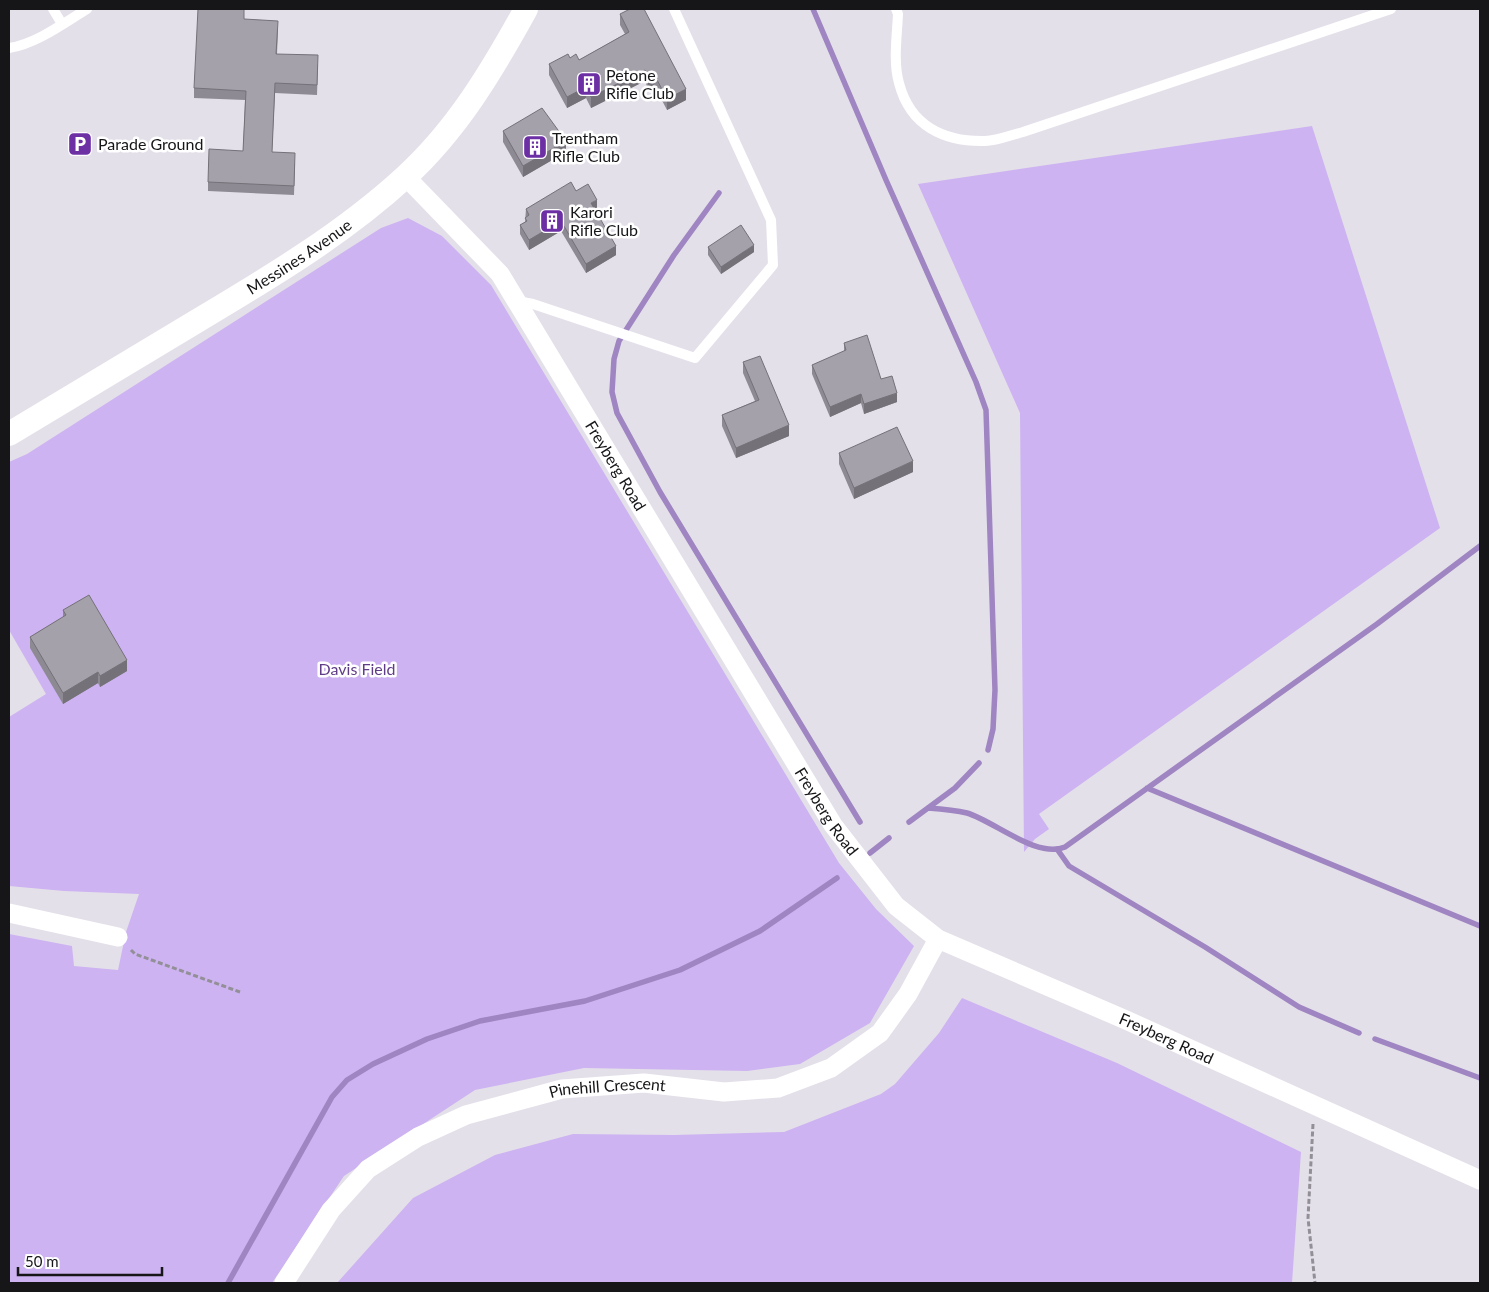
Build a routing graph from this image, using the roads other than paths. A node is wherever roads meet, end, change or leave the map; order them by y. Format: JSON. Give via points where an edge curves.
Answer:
{"nodes":[{"id":1,"x":53,"y":9,"type":"edge"},
{"id":2,"x":87,"y":9,"type":"edge"},
{"id":3,"x":526,"y":9,"type":"edge"},
{"id":4,"x":674,"y":9,"type":"edge"},
{"id":5,"x":896,"y":9,"type":"edge"},
{"id":6,"x":1391,"y":9,"type":"edge"},
{"id":7,"x":62,"y":24,"type":"junction"},
{"id":8,"x":9,"y":48,"type":"edge"},
{"id":9,"x":406,"y":177,"type":"junction"},
{"id":10,"x":517,"y":301,"type":"junction"},
{"id":11,"x":9,"y":434,"type":"edge"},
{"id":12,"x":9,"y":913,"type":"edge"},
{"id":13,"x":118,"y":937,"type":"road end"},
{"id":14,"x":938,"y":939,"type":"junction"},
{"id":15,"x":1480,"y":1180,"type":"edge"},
{"id":16,"x":284,"y":1283,"type":"edge"}],
"edges":[{"from":1,"to":7,"type":"lane"},
{"from":2,"to":7,"type":"lane"},
{"from":3,"to":9,"type":"street","name":"Messines Avenue","via":[[498,61],[466,108]]},
{"from":4,"to":10,"type":"lane","via":[[771,220],[773,265],[695,358]]},
{"from":5,"to":6,"type":"lane","via":[[898,82],[908,107],[926,127],[959,140],[987,141],[1032,129]]},
{"from":7,"to":8,"type":"lane","via":[[19,47]]},
{"from":9,"to":10,"type":"street","name":"Freyberg Road","via":[[500,274]]},
{"from":9,"to":11,"type":"street","name":"Messines Avenue","via":[[336,232],[258,285]]},
{"from":10,"to":14,"type":"street","name":"Freyberg Road","via":[[834,825],[896,906]]},
{"from":12,"to":13,"type":"street"},
{"from":14,"to":15,"type":"street","name":"Freyberg Road"},
{"from":14,"to":16,"type":"street","name":"Pinehill Crescent","via":[[908,994],[880,1033],[831,1068],[787,1085],[724,1092],[644,1083],[562,1089],[466,1115],[418,1137],[368,1168],[331,1210]]}]}
